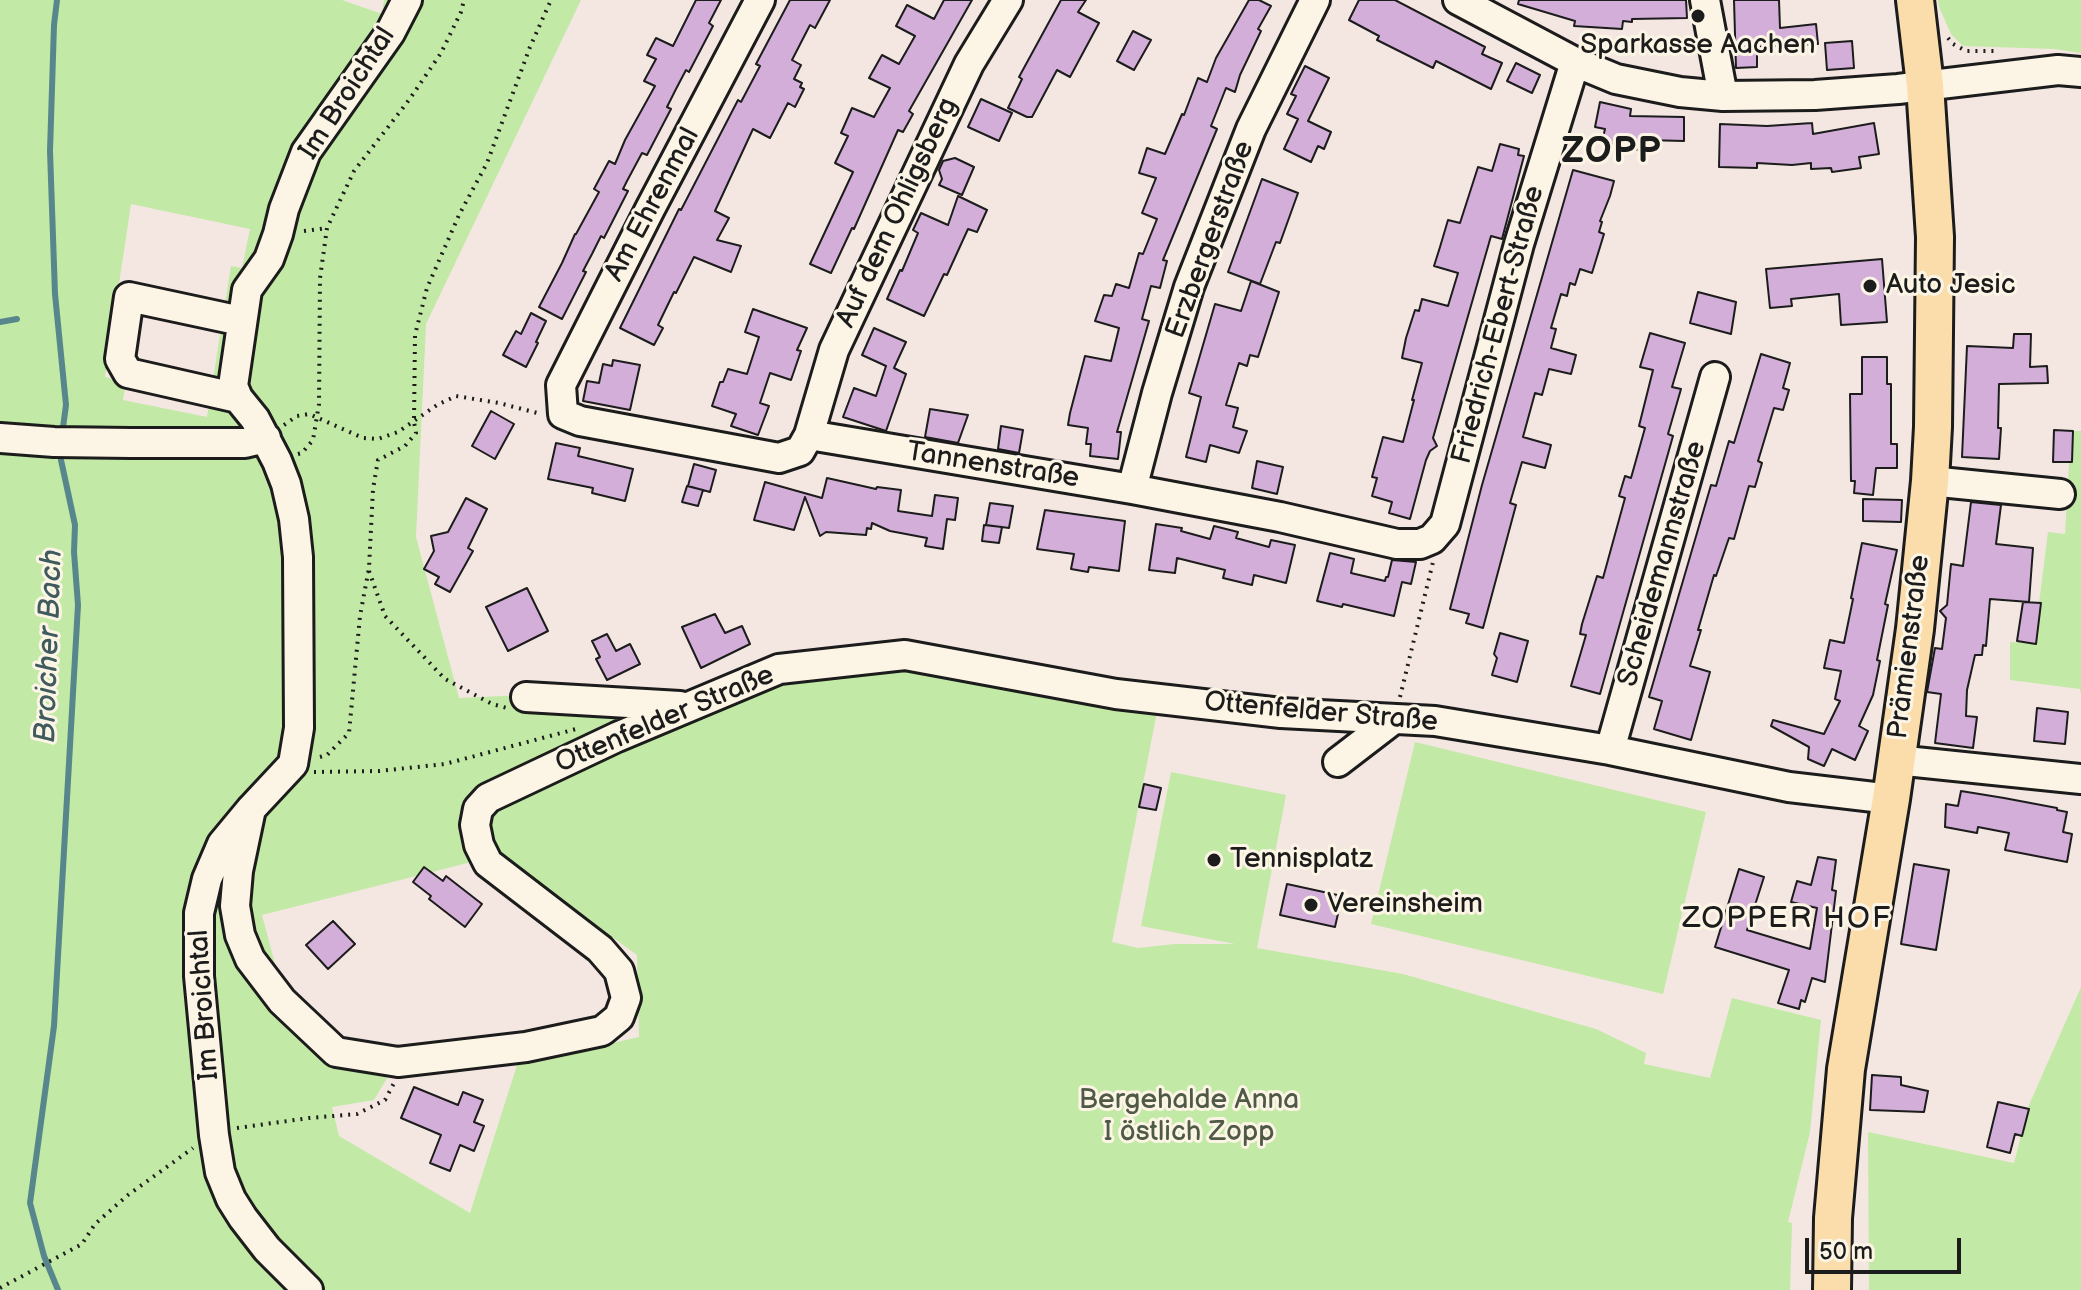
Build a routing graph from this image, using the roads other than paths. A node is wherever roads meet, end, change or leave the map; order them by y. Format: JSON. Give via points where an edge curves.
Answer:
{"nodes":[{"id":1,"x":407,"y":0,"type":"edge"},
{"id":2,"x":760,"y":0,"type":"edge"},
{"id":3,"x":1008,"y":0,"type":"edge"},
{"id":4,"x":1315,"y":0,"type":"edge"},
{"id":5,"x":1458,"y":0,"type":"edge"},
{"id":6,"x":1705,"y":0,"type":"edge"},
{"id":7,"x":1915,"y":0,"type":"edge"},
{"id":8,"x":1575,"y":62,"type":"junction"},
{"id":9,"x":2081,"y":72,"type":"edge"},
{"id":10,"x":1925,"y":85,"type":"junction"},
{"id":11,"x":1723,"y":96,"type":"junction"},
{"id":12,"x":241,"y":321,"type":"junction"},
{"id":13,"x":1715,"y":377,"type":"dead end"},
{"id":14,"x":238,"y":398,"type":"junction"},
{"id":15,"x":809,"y":435,"type":"junction"},
{"id":16,"x":0,"y":438,"type":"edge"},
{"id":17,"x":271,"y":450,"type":"junction"},
{"id":18,"x":1930,"y":481,"type":"junction"},
{"id":19,"x":1132,"y":489,"type":"junction"},
{"id":20,"x":2060,"y":494,"type":"dead end"},
{"id":21,"x":1432,"y":539,"type":"joint"},
{"id":22,"x":526,"y":697,"type":"road end"},
{"id":23,"x":689,"y":707,"type":"junction"},
{"id":24,"x":1394,"y":719,"type":"junction"},
{"id":25,"x":1610,"y":750,"type":"junction"},
{"id":26,"x":1896,"y":760,"type":"junction"},
{"id":27,"x":1338,"y":762,"type":"dead end"},
{"id":28,"x":2081,"y":779,"type":"edge"},
{"id":29,"x":1891,"y":799,"type":"junction"},
{"id":30,"x":251,"y":809,"type":"junction"},
{"id":31,"x":308,"y":1290,"type":"edge"},
{"id":32,"x":1832,"y":1290,"type":"edge"}],
"edges":[{"from":1,"to":12,"type":"street","name":"Im Broichtal","via":[[390,33],[306,152],[269,259],[247,290]]},
{"from":2,"to":15,"type":"street","name":"Am Ehrenmal","via":[[561,385],[563,414],[779,458],[800,451]]},
{"from":3,"to":15,"type":"street","name":"Auf dem Ohligsberg","via":[[969,64],[834,350]]},
{"from":4,"to":19,"type":"street","name":"Erzbergerstraße","via":[[1251,129],[1189,287]]},
{"from":5,"to":8,"type":"street"},
{"from":6,"to":11,"type":"street"},
{"from":7,"to":10,"type":"main road","name":"Prämienstraße"},
{"from":8,"to":11,"type":"street","via":[[1616,79]]},
{"from":8,"to":21,"type":"street","name":"Friedrich-Ebert-Straße","via":[[1519,244],[1445,524]]},
{"from":9,"to":10,"type":"street"},
{"from":10,"to":11,"type":"street","via":[[1815,95]]},
{"from":10,"to":18,"type":"main road","name":"Prämienstraße","via":[[1935,237]]},
{"from":12,"to":14,"type":"street","name":"Im Broichtal","via":[[233,386]]},
{"from":12,"to":14,"type":"street","via":[[129,297],[120,359],[128,373]]},
{"from":13,"to":25,"type":"street","name":"Scheidemannstraße"},
{"from":14,"to":17,"type":"street"},
{"from":15,"to":19,"type":"street","name":"Tannenstraße"},
{"from":16,"to":17,"type":"street","via":[[245,443]]},
{"from":17,"to":30,"type":"street","name":"Im Broichtal","via":[[286,484],[298,557],[299,728],[293,764]]},
{"from":18,"to":20,"type":"street"},
{"from":18,"to":26,"type":"main road","name":"Prämienstraße"},
{"from":19,"to":21,"type":"street","name":"Tannenstraße","via":[[1397,544]]},
{"from":22,"to":23,"type":"street"},
{"from":23,"to":24,"type":"street","name":"Ottenfelder Straße","via":[[779,669],[905,655],[1116,694],[1281,713]]},
{"from":23,"to":30,"type":"street","name":"Ottenfelder Straße","via":[[488,798],[478,809],[475,825],[488,863],[600,949],[619,971],[626,998],[619,1017],[602,1031],[526,1047],[398,1062],[336,1052],[282,1001],[250,959],[240,935],[235,906],[238,871]]},
{"from":24,"to":25,"type":"street","name":"Ottenfelder Straße"},
{"from":24,"to":27,"type":"street"},
{"from":25,"to":29,"type":"street","name":"Ottenfelder Straße","via":[[1789,787]]},
{"from":26,"to":28,"type":"street"},
{"from":26,"to":29,"type":"main road","name":"Prämienstraße"},
{"from":29,"to":32,"type":"main road","name":"Prämienstraße","via":[[1846,1069]]},
{"from":30,"to":31,"type":"street","name":"Im Broichtal","via":[[222,844],[199,913],[199,976],[214,1135],[231,1199],[267,1249]]}]}
